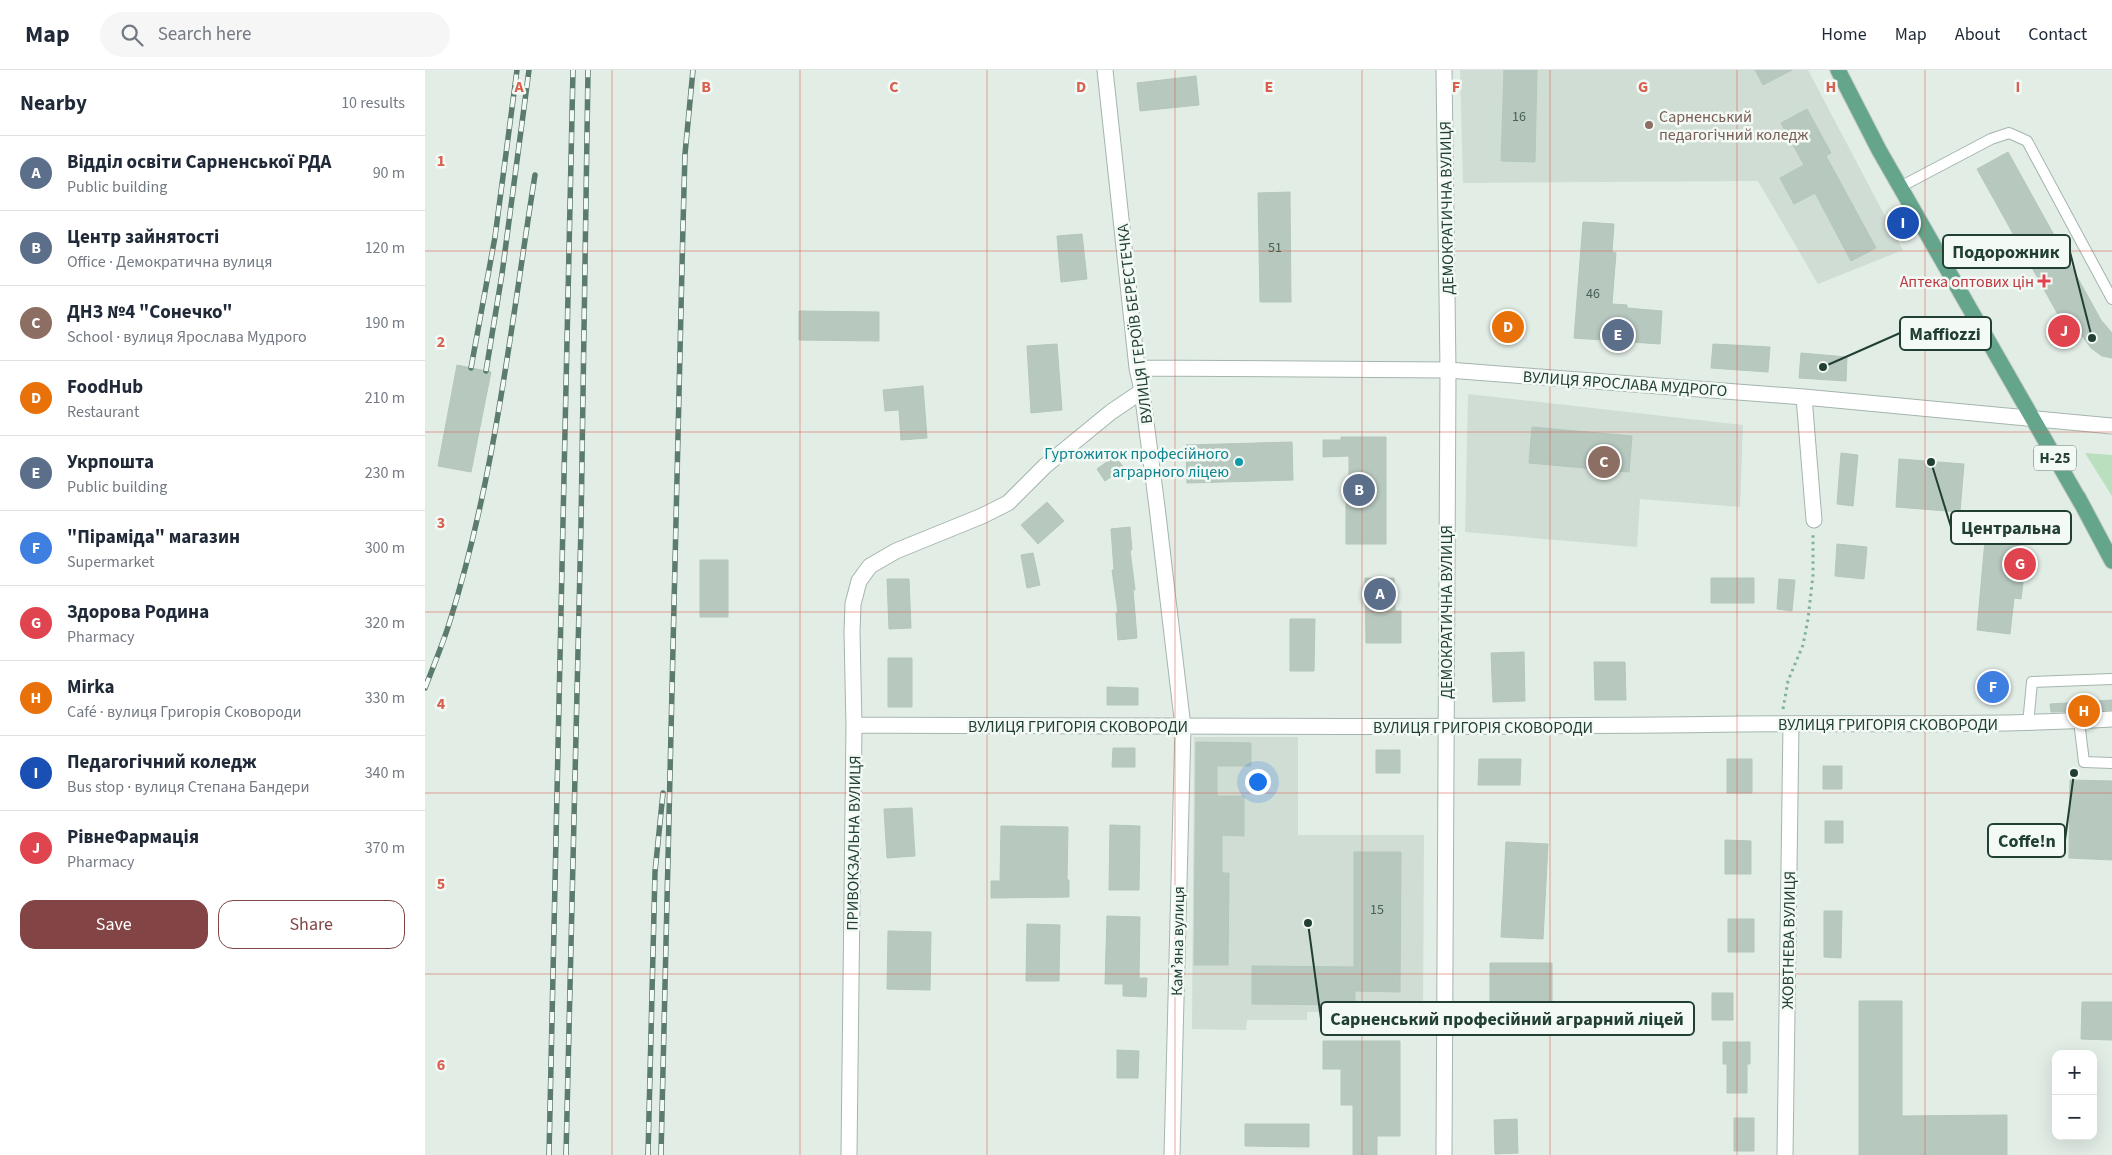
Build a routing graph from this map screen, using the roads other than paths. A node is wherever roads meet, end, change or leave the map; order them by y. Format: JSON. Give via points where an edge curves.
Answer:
{"nodes":[{"id":1,"x":1105,"y":70,"type":"edge"},
{"id":2,"x":1444,"y":70,"type":"edge"},
{"id":3,"x":1838,"y":70,"type":"edge"},
{"id":4,"x":1901,"y":187,"type":"junction"},
{"id":5,"x":2112,"y":299,"type":"edge"},
{"id":6,"x":1137,"y":368,"type":"junction"},
{"id":7,"x":1448,"y":370,"type":"junction"},
{"id":8,"x":1142,"y":391,"type":"junction"},
{"id":9,"x":1804,"y":397,"type":"junction"},
{"id":10,"x":2032,"y":418,"type":"junction"},
{"id":11,"x":2112,"y":426,"type":"edge"},
{"id":12,"x":1814,"y":520,"type":"road end"},
{"id":13,"x":2112,"y":561,"type":"edge"},
{"id":14,"x":2112,"y":679,"type":"edge"},
{"id":15,"x":2112,"y":719,"type":"edge"},
{"id":16,"x":2079,"y":721,"type":"junction"},
{"id":17,"x":1785,"y":724,"type":"junction"},
{"id":18,"x":2029,"y":724,"type":"junction"},
{"id":19,"x":854,"y":725,"type":"junction"},
{"id":20,"x":1183,"y":727,"type":"junction"},
{"id":21,"x":1445,"y":728,"type":"junction"},
{"id":22,"x":2112,"y":763,"type":"edge"},
{"id":23,"x":849,"y":1155,"type":"edge"},
{"id":24,"x":1172,"y":1155,"type":"edge"},
{"id":25,"x":1444,"y":1155,"type":"edge"},
{"id":26,"x":1785,"y":1155,"type":"edge"}],
"edges":[{"from":1,"to":6,"type":"street","name":"ВУЛИЦЯ ГЕРОЇВ БЕРЕСТЕЧКА"},
{"from":2,"to":7,"type":"street","name":"ДЕМОКРАТИЧНА ВУЛИЦЯ"},
{"from":3,"to":4,"type":"main road","number":"Н-25"},
{"from":4,"to":5,"type":"lane","via":[[1991,139],[2009,133],[2027,141]]},
{"from":4,"to":10,"type":"main road","number":"Н-25"},
{"from":6,"to":7,"type":"street","name":"ВУЛИЦЯ ЯРОСЛАВА МУДРОГО"},
{"from":6,"to":8,"type":"street","name":"ВУЛИЦЯ ГЕРОЇВ БЕРЕСТЕЧКА"},
{"from":7,"to":9,"type":"street","name":"ВУЛИЦЯ ЯРОСЛАВА МУДРОГО"},
{"from":7,"to":21,"type":"street","name":"ДЕМОКРАТИЧНА ВУЛИЦЯ"},
{"from":8,"to":19,"type":"street","name":"ПРИВОКЗАЛЬНА ВУЛИЦЯ","via":[[1045,466],[1008,503],[896,551],[870,566],[859,581],[853,604]]},
{"from":8,"to":20,"type":"street","name":"ВУЛИЦЯ ГЕРОЇВ БЕРЕСТЕЧКА"},
{"from":9,"to":10,"type":"street","name":"ВУЛИЦЯ ЯРОСЛАВА МУДРОГО"},
{"from":9,"to":12,"type":"street"},
{"from":10,"to":11,"type":"street","name":"ВУЛИЦЯ ЯРОСЛАВА МУДРОГО"},
{"from":10,"to":13,"type":"main road","number":"Н-25"},
{"from":14,"to":18,"type":"lane","via":[[2031,682]]},
{"from":15,"to":16,"type":"street","name":"ВУЛИЦЯ ГРИГОРІЯ СКОВОРОДИ"},
{"from":16,"to":18,"type":"street","name":"ВУЛИЦЯ ГРИГОРІЯ СКОВОРОДИ"},
{"from":16,"to":22,"type":"lane","via":[[2084,762]]},
{"from":17,"to":18,"type":"street","name":"ВУЛИЦЯ ГРИГОРІЯ СКОВОРОДИ"},
{"from":17,"to":21,"type":"street","name":"ВУЛИЦЯ ГРИГОРІЯ СКОВОРОДИ"},
{"from":17,"to":26,"type":"street","name":"ЖОВТНЕВА ВУЛИЦЯ"},
{"from":19,"to":20,"type":"street","name":"ВУЛИЦЯ ГРИГОРІЯ СКОВОРОДИ"},
{"from":19,"to":23,"type":"street","name":"ПРИВОКЗАЛЬНА ВУЛИЦЯ"},
{"from":20,"to":21,"type":"street","name":"ВУЛИЦЯ ГРИГОРІЯ СКОВОРОДИ"},
{"from":20,"to":24,"type":"street","name":"Камʼяна вулиця"},
{"from":21,"to":25,"type":"street","name":"ДЕМОКРАТИЧНА ВУЛИЦЯ"}]}
